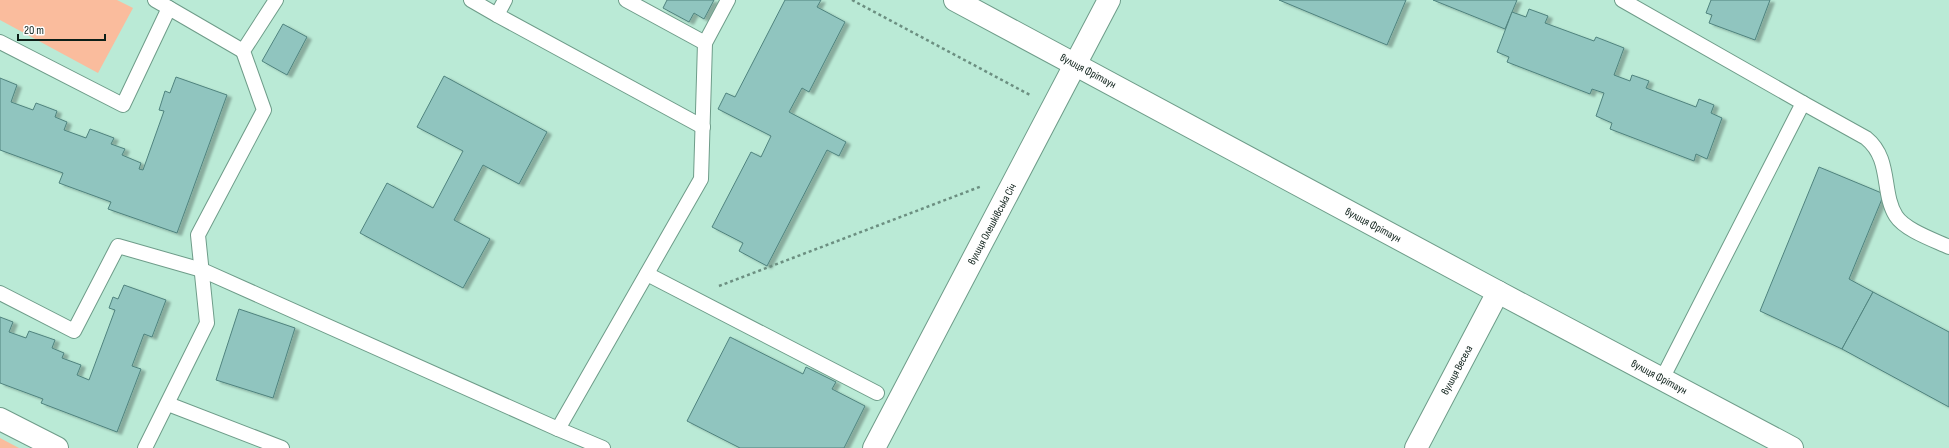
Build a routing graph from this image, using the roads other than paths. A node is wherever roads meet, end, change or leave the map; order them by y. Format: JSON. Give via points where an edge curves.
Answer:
{"nodes":[{"id":1,"x":155,"y":0,"type":"edge"},
{"id":2,"x":276,"y":0,"type":"edge"},
{"id":3,"x":471,"y":0,"type":"edge"},
{"id":4,"x":505,"y":0,"type":"edge"},
{"id":5,"x":626,"y":0,"type":"edge"},
{"id":6,"x":728,"y":0,"type":"edge"},
{"id":7,"x":955,"y":0,"type":"edge"},
{"id":8,"x":1109,"y":0,"type":"edge"},
{"id":9,"x":1622,"y":0,"type":"edge"},
{"id":10,"x":169,"y":8,"type":"junction"},
{"id":11,"x":497,"y":15,"type":"junction"},
{"id":12,"x":0,"y":42,"type":"edge"},
{"id":13,"x":705,"y":43,"type":"junction"},
{"id":14,"x":243,"y":51,"type":"junction"},
{"id":15,"x":1075,"y":65,"type":"junction"},
{"id":16,"x":1803,"y":103,"type":"junction"},
{"id":17,"x":703,"y":126,"type":"junction"},
{"id":18,"x":1949,"y":247,"type":"edge"},
{"id":19,"x":202,"y":270,"type":"junction"},
{"id":20,"x":647,"y":274,"type":"junction"},
{"id":21,"x":1498,"y":292,"type":"junction"},
{"id":22,"x":0,"y":293,"type":"edge"},
{"id":23,"x":1662,"y":379,"type":"junction"},
{"id":24,"x":877,"y":393,"type":"dead end"},
{"id":25,"x":168,"y":404,"type":"junction"},
{"id":26,"x":0,"y":419,"type":"edge"},
{"id":27,"x":558,"y":429,"type":"junction"},
{"id":28,"x":57,"y":448,"type":"edge"},
{"id":29,"x":145,"y":448,"type":"edge"},
{"id":30,"x":282,"y":448,"type":"edge"},
{"id":31,"x":603,"y":448,"type":"edge"},
{"id":32,"x":874,"y":448,"type":"edge"},
{"id":33,"x":1416,"y":448,"type":"edge"},
{"id":34,"x":1792,"y":448,"type":"edge"}],
"edges":[{"from":1,"to":10,"type":"lane"},
{"from":2,"to":14,"type":"lane"},
{"from":3,"to":11,"type":"lane"},
{"from":4,"to":11,"type":"lane"},
{"from":5,"to":13,"type":"lane"},
{"from":6,"to":13,"type":"lane"},
{"from":7,"to":15,"type":"street","name":"вулиця Фрітаун"},
{"from":8,"to":15,"type":"street","name":"вулиця Олешківська Січ"},
{"from":9,"to":16,"type":"lane"},
{"from":10,"to":12,"type":"lane","via":[[122,105]]},
{"from":10,"to":14,"type":"lane"},
{"from":11,"to":17,"type":"lane"},
{"from":13,"to":17,"type":"lane"},
{"from":14,"to":19,"type":"lane","via":[[264,110],[198,235]]},
{"from":15,"to":21,"type":"street","name":"вулиця Фрітаун"},
{"from":15,"to":32,"type":"street","name":"вулиця Олешківська Січ"},
{"from":16,"to":18,"type":"lane","via":[[1875,144],[1896,216],[1906,226]]},
{"from":16,"to":23,"type":"lane"},
{"from":17,"to":20,"type":"lane","via":[[701,179]]},
{"from":19,"to":22,"type":"lane","via":[[118,246],[74,331]]},
{"from":19,"to":25,"type":"lane","via":[[207,323]]},
{"from":19,"to":27,"type":"lane"},
{"from":20,"to":24,"type":"lane"},
{"from":20,"to":27,"type":"lane"},
{"from":21,"to":23,"type":"street","name":"вулиця Фрітаун"},
{"from":21,"to":33,"type":"street","name":"вулиця Весела"},
{"from":23,"to":34,"type":"street","name":"вулиця Фрітаун"},
{"from":25,"to":29,"type":"lane"},
{"from":25,"to":30,"type":"lane"},
{"from":26,"to":28,"type":"street"},
{"from":27,"to":31,"type":"lane"}]}
